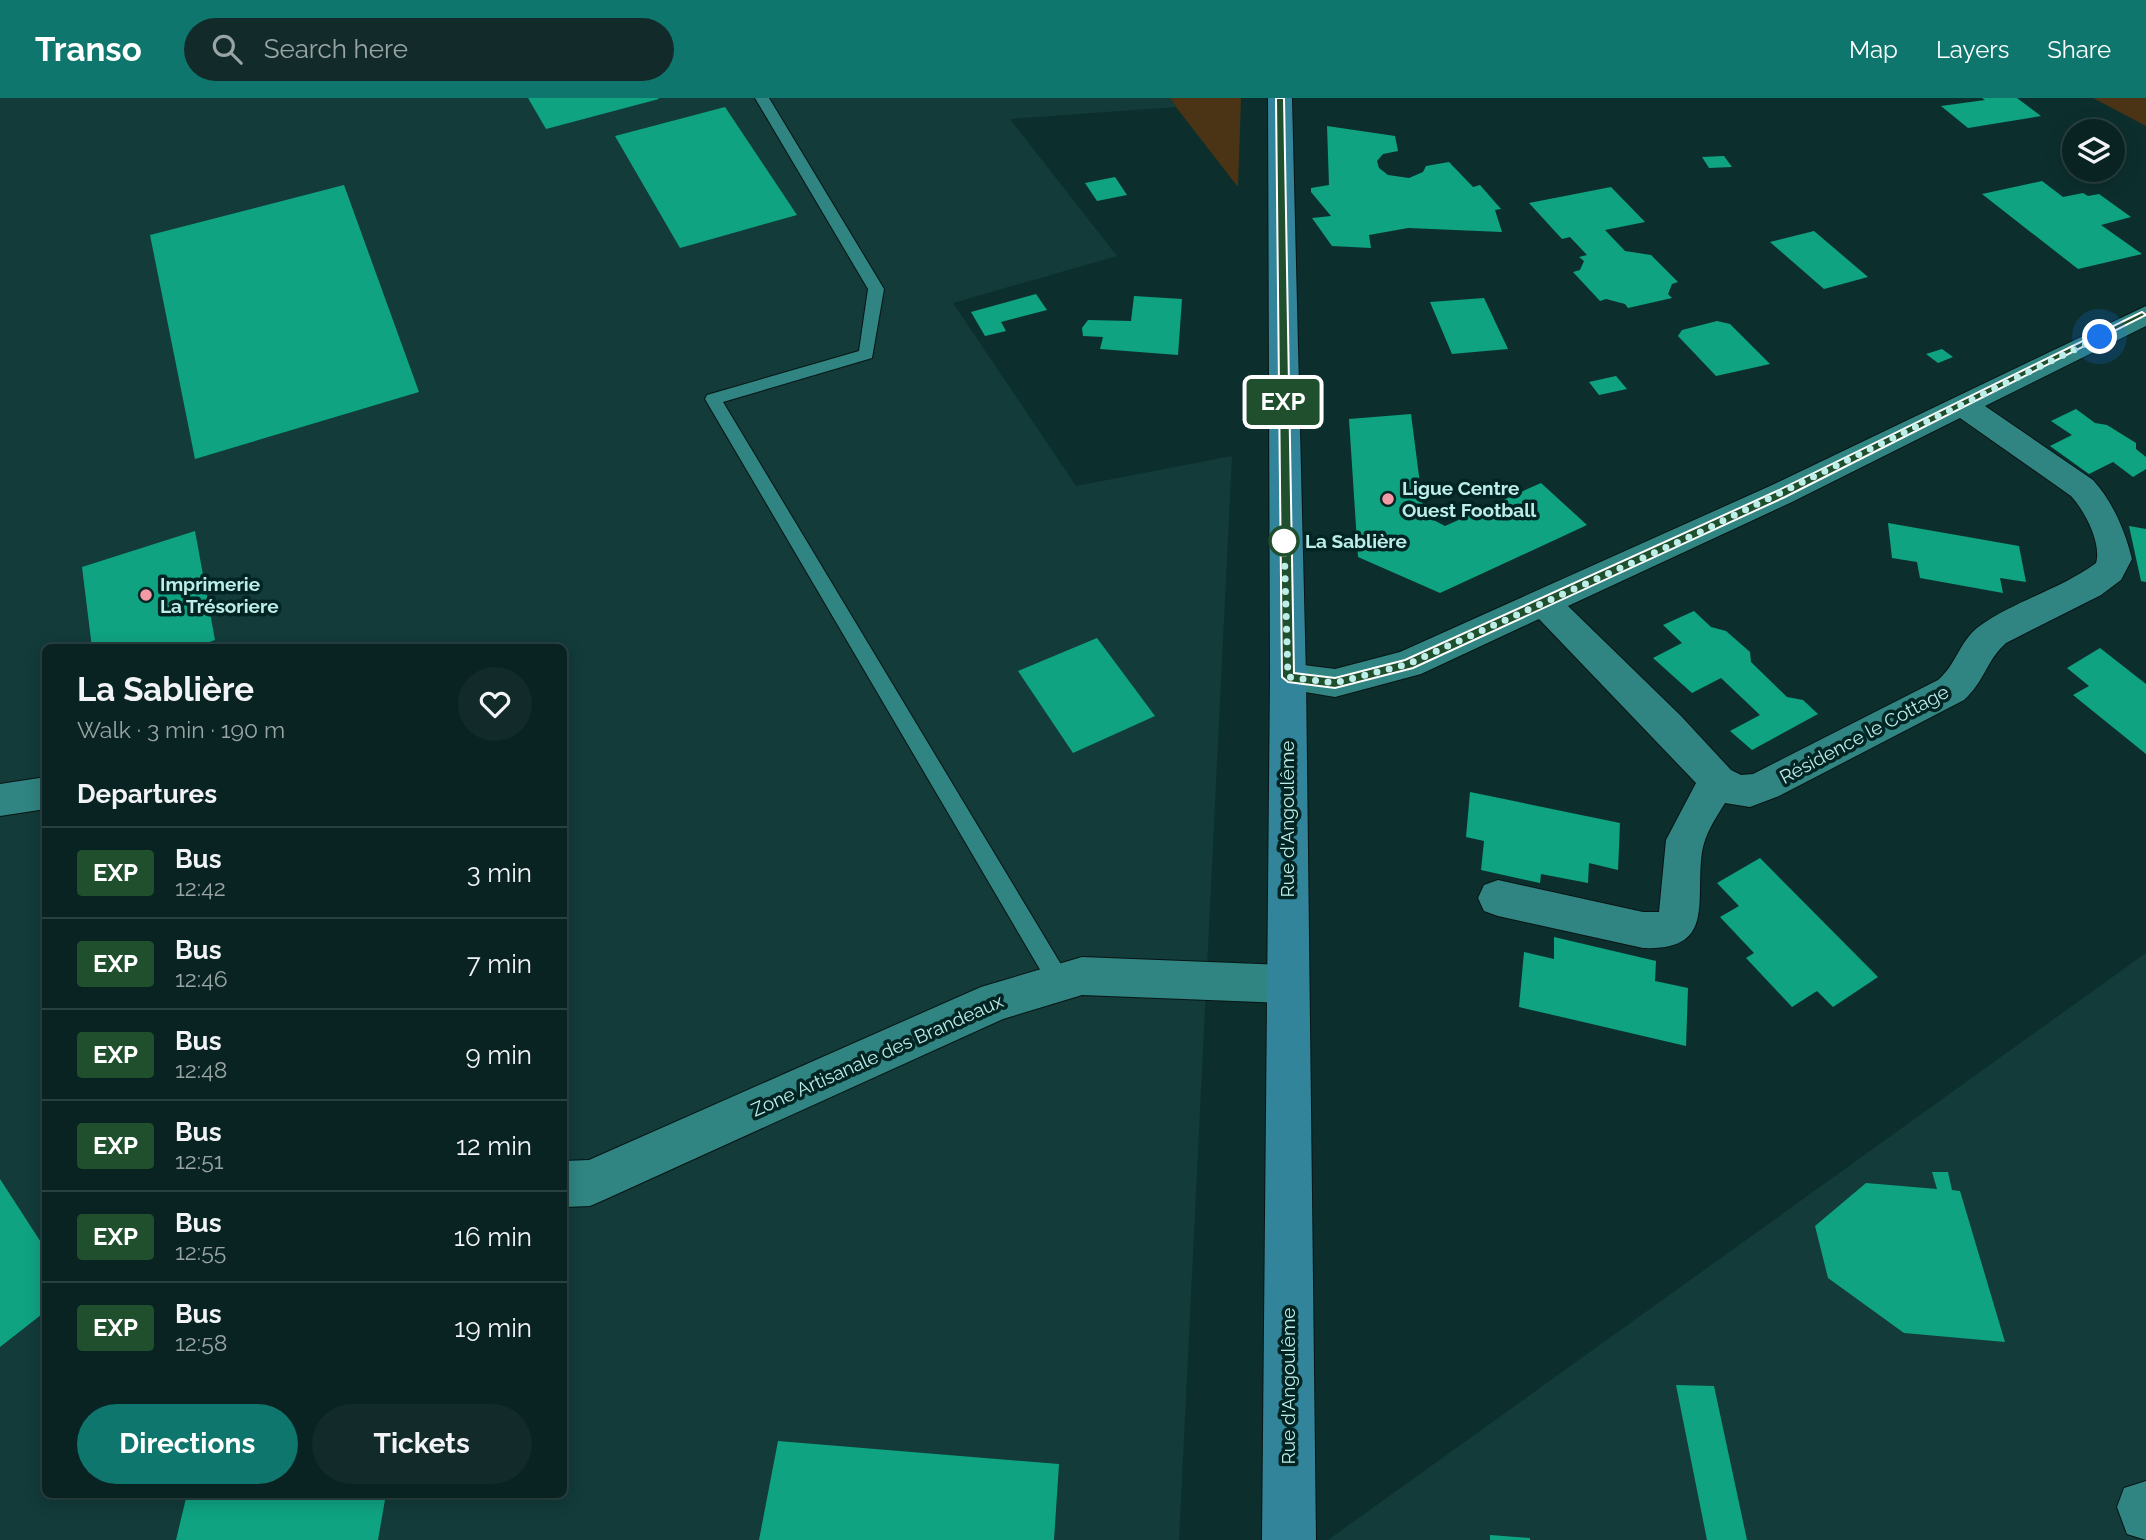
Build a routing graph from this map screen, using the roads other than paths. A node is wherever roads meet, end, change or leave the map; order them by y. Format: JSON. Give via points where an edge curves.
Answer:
{"nodes":[{"id":1,"x":762,"y":98,"type":"edge"},
{"id":2,"x":1280,"y":98,"type":"edge"},
{"id":3,"x":2146,"y":315,"type":"edge"},
{"id":4,"x":1962,"y":405,"type":"junction"},
{"id":5,"x":1545,"y":604,"type":"junction"},
{"id":6,"x":1288,"y":677,"type":"junction"},
{"id":7,"x":1718,"y":781,"type":"junction"},
{"id":8,"x":42,"y":794,"type":"edge"},
{"id":9,"x":0,"y":800,"type":"edge"},
{"id":10,"x":1498,"y":898,"type":"dead end"},
{"id":11,"x":1060,"y":983,"type":"junction"},
{"id":12,"x":1286,"y":984,"type":"junction"},
{"id":13,"x":567,"y":1184,"type":"edge"},
{"id":14,"x":2146,"y":1507,"type":"edge"},
{"id":15,"x":2146,"y":1515,"type":"edge"},
{"id":16,"x":1289,"y":1540,"type":"edge"}],
"edges":[{"from":1,"to":11,"type":"lane","via":[[876,289],[866,354],[713,399]]},
{"from":2,"to":6,"type":"street","name":"Rue d'Angoulême"},
{"from":3,"to":4,"type":"street"},
{"from":4,"to":5,"type":"street"},
{"from":4,"to":7,"type":"street","name":"Résidence le Cottage","via":[[2092,499],[2110,537],[2115,559],[2109,571],[2089,586],[1994,634],[1979,647],[1968,676],[1951,690],[1758,788],[1736,791]]},
{"from":5,"to":6,"type":"street","via":[[1408,664],[1335,683]]},
{"from":5,"to":7,"type":"street"},
{"from":6,"to":12,"type":"street","name":"Rue d'Angoulême"},
{"from":7,"to":10,"type":"street","via":[[1683,849],[1675,925],[1643,930]]},
{"from":8,"to":9,"type":"street"},
{"from":11,"to":12,"type":"street","name":"Zone Artisanale des Brandeaux","via":[[1082,976]]},
{"from":11,"to":13,"type":"street","name":"Zone Artisanale des Brandeaux","via":[[996,1001],[590,1183]]},
{"from":12,"to":16,"type":"street","name":"Rue d'Angoulême"},
{"from":14,"to":15,"type":"street"}]}
